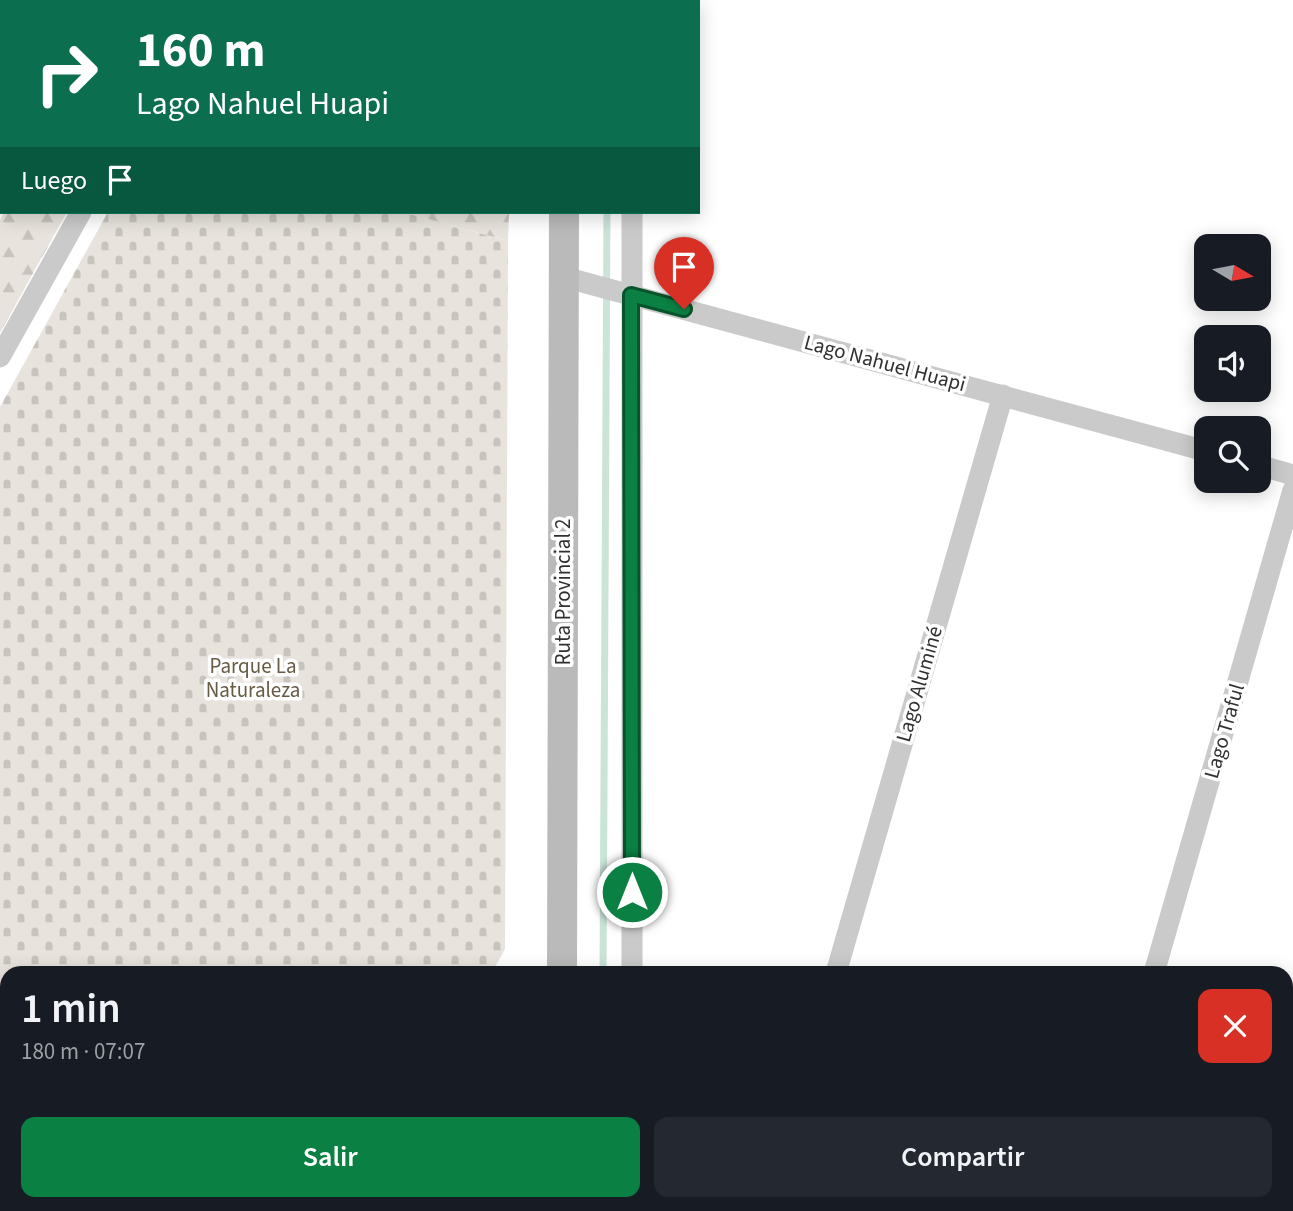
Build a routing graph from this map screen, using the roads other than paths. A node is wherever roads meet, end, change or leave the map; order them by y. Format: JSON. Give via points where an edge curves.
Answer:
{"nodes":[{"id":1,"x":80,"y":214,"type":"edge"},
{"id":2,"x":564,"y":214,"type":"edge"},
{"id":3,"x":632,"y":214,"type":"edge"},
{"id":4,"x":564,"y":277,"type":"junction"},
{"id":5,"x":631,"y":295,"type":"junction"},
{"id":6,"x":0,"y":358,"type":"edge"},
{"id":7,"x":1003,"y":395,"type":"junction"},
{"id":8,"x":1194,"y":448,"type":"edge"},
{"id":9,"x":1271,"y":469,"type":"edge"},
{"id":10,"x":1293,"y":475,"type":"edge"},
{"id":11,"x":1293,"y":490,"type":"edge"},
{"id":12,"x":562,"y":966,"type":"edge"},
{"id":13,"x":632,"y":966,"type":"edge"},
{"id":14,"x":838,"y":966,"type":"edge"},
{"id":15,"x":1156,"y":966,"type":"edge"}],
"edges":[{"from":1,"to":6,"type":"street"},
{"from":2,"to":4,"type":"main road","name":"Ruta Provincial 2"},
{"from":3,"to":5,"type":"street"},
{"from":4,"to":5,"type":"street","name":"Lago Nahuel Huapi"},
{"from":4,"to":12,"type":"main road","name":"Ruta Provincial 2"},
{"from":5,"to":7,"type":"street","name":"Lago Nahuel Huapi"},
{"from":5,"to":13,"type":"street"},
{"from":7,"to":8,"type":"street","name":"Lago Nahuel Huapi"},
{"from":7,"to":14,"type":"street","name":"Lago Aluminé"},
{"from":9,"to":10,"type":"street"},
{"from":11,"to":15,"type":"street","name":"Lago Traful"}]}
